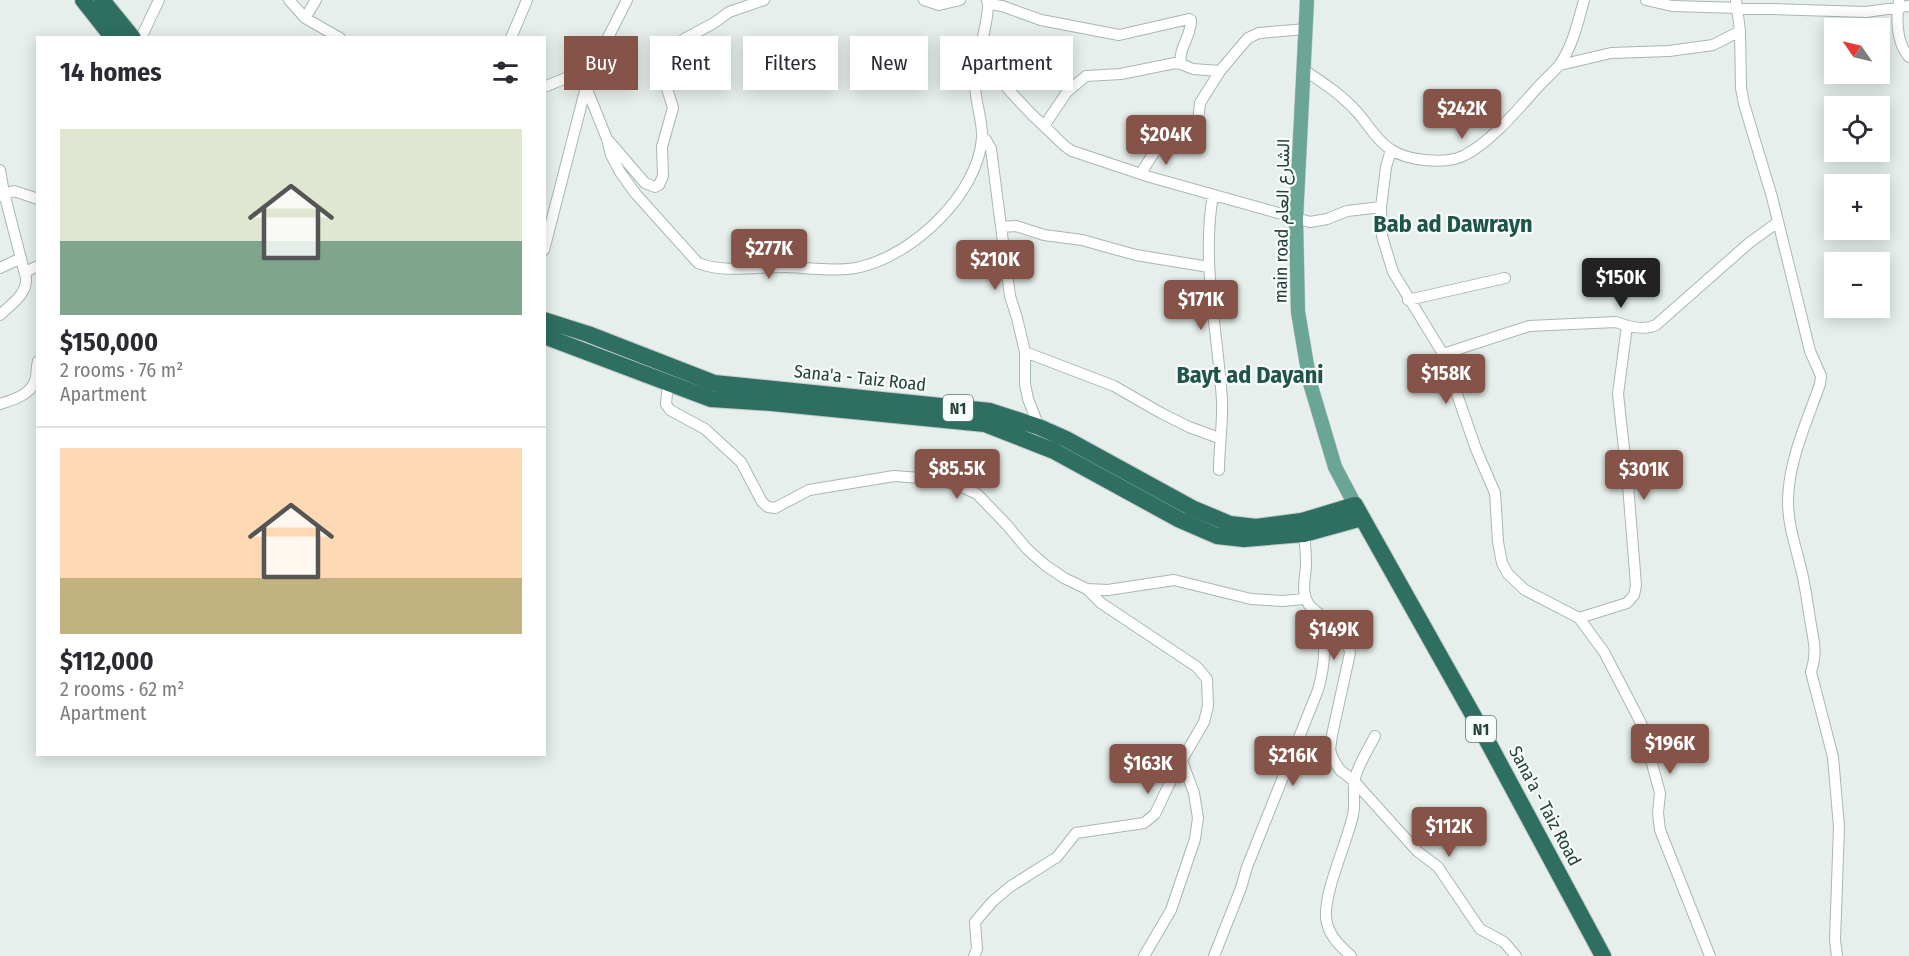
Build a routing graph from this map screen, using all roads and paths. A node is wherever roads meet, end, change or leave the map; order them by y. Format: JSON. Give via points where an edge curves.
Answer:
{"nodes":[{"id":1,"x":83,"y":0,"type":"edge"},
{"id":2,"x":102,"y":0,"type":"edge"},
{"id":3,"x":159,"y":0,"type":"edge"},
{"id":4,"x":289,"y":0,"type":"edge"},
{"id":5,"x":316,"y":0,"type":"edge"},
{"id":6,"x":527,"y":0,"type":"edge"},
{"id":7,"x":627,"y":0,"type":"edge"},
{"id":8,"x":764,"y":0,"type":"edge"},
{"id":9,"x":924,"y":0,"type":"edge"},
{"id":10,"x":960,"y":0,"type":"edge"},
{"id":11,"x":1307,"y":0,"type":"edge"},
{"id":12,"x":1584,"y":0,"type":"edge"},
{"id":13,"x":1646,"y":0,"type":"edge"},
{"id":14,"x":988,"y":2,"type":"edge"},
{"id":15,"x":1736,"y":4,"type":"edge"},
{"id":16,"x":1902,"y":4,"type":"edge"},
{"id":17,"x":306,"y":18,"type":"junction"},
{"id":18,"x":1306,"y":29,"type":"junction"},
{"id":19,"x":1740,"y":31,"type":"junction"},
{"id":20,"x":111,"y":36,"type":"edge"},
{"id":21,"x":131,"y":36,"type":"edge"},
{"id":22,"x":142,"y":36,"type":"edge"},
{"id":23,"x":337,"y":36,"type":"edge"},
{"id":24,"x":511,"y":36,"type":"edge"},
{"id":25,"x":609,"y":36,"type":"edge"},
{"id":26,"x":981,"y":36,"type":"edge"},
{"id":27,"x":1909,"y":57,"type":"edge"},
{"id":28,"x":1181,"y":64,"type":"junction"},
{"id":29,"x":1560,"y":65,"type":"junction"},
{"id":30,"x":1304,"y":70,"type":"junction"},
{"id":31,"x":1220,"y":71,"type":"junction"},
{"id":32,"x":564,"y":79,"type":"edge"},
{"id":33,"x":546,"y":86,"type":"edge"},
{"id":34,"x":585,"y":90,"type":"edge"},
{"id":35,"x":587,"y":90,"type":"edge"},
{"id":36,"x":975,"y":90,"type":"edge"},
{"id":37,"x":1008,"y":90,"type":"edge"},
{"id":38,"x":1044,"y":126,"type":"junction"},
{"id":39,"x":982,"y":137,"type":"junction"},
{"id":40,"x":608,"y":139,"type":"junction"},
{"id":41,"x":1391,"y":150,"type":"junction"},
{"id":42,"x":0,"y":170,"type":"edge"},
{"id":43,"x":1141,"y":173,"type":"junction"},
{"id":44,"x":2,"y":195,"type":"edge"},
{"id":45,"x":1214,"y":195,"type":"junction"},
{"id":46,"x":36,"y":198,"type":"edge"},
{"id":47,"x":1382,"y":207,"type":"junction"},
{"id":48,"x":1296,"y":219,"type":"junction"},
{"id":49,"x":1778,"y":222,"type":"junction"},
{"id":50,"x":1001,"y":227,"type":"junction"},
{"id":51,"x":546,"y":242,"type":"edge"},
{"id":52,"x":21,"y":258,"type":"junction"},
{"id":53,"x":36,"y":267,"type":"edge"},
{"id":54,"x":1209,"y":267,"type":"junction"},
{"id":55,"x":0,"y":268,"type":"edge"},
{"id":56,"x":25,"y":272,"type":"junction"},
{"id":57,"x":1505,"y":278,"type":"dead end"},
{"id":58,"x":1408,"y":300,"type":"junction"},
{"id":59,"x":0,"y":315,"type":"edge"},
{"id":60,"x":546,"y":321,"type":"edge"},
{"id":61,"x":1627,"y":326,"type":"junction"},
{"id":62,"x":546,"y":337,"type":"edge"},
{"id":63,"x":1025,"y":352,"type":"junction"},
{"id":64,"x":1443,"y":354,"type":"junction"},
{"id":65,"x":36,"y":380,"type":"edge"},
{"id":66,"x":668,"y":382,"type":"junction"},
{"id":67,"x":0,"y":404,"type":"edge"},
{"id":68,"x":1035,"y":434,"type":"junction"},
{"id":69,"x":1219,"y":438,"type":"junction"},
{"id":70,"x":1219,"y":470,"type":"dead end"},
{"id":71,"x":1358,"y":512,"type":"junction"},
{"id":72,"x":1304,"y":534,"type":"junction"},
{"id":73,"x":1087,"y":589,"type":"junction"},
{"id":74,"x":1305,"y":599,"type":"junction"},
{"id":75,"x":1319,"y":615,"type":"junction"},
{"id":76,"x":1579,"y":618,"type":"junction"},
{"id":77,"x":1375,"y":736,"type":"dead end"},
{"id":78,"x":1182,"y":761,"type":"junction"},
{"id":79,"x":1354,"y":781,"type":"junction"},
{"id":80,"x":974,"y":956,"type":"edge"},
{"id":81,"x":1144,"y":956,"type":"edge"},
{"id":82,"x":1214,"y":956,"type":"edge"},
{"id":83,"x":1351,"y":956,"type":"edge"},
{"id":84,"x":1516,"y":956,"type":"edge"},
{"id":85,"x":1603,"y":956,"type":"edge"},
{"id":86,"x":1710,"y":956,"type":"edge"},
{"id":87,"x":1837,"y":956,"type":"edge"}],
"edges":[{"from":1,"to":20,"type":"highway"},
{"from":2,"to":21,"type":"highway"},
{"from":3,"to":22,"type":"street"},
{"from":4,"to":17,"type":"street"},
{"from":5,"to":17,"type":"street"},
{"from":6,"to":24,"type":"street"},
{"from":7,"to":25,"type":"street"},
{"from":8,"to":40,"type":"street","via":[[729,12],[684,39],[671,53],[665,87],[673,108],[663,138],[663,176],[659,185],[645,183]]},
{"from":9,"to":10,"type":"street","via":[[939,5]]},
{"from":11,"to":18,"type":"main road","name":"main road الشارع العام"},
{"from":12,"to":29,"type":"street","via":[[1576,31]]},
{"from":13,"to":15,"type":"street","via":[[1672,6]]},
{"from":14,"to":26,"type":"street"},
{"from":14,"to":28,"type":"street","via":[[1071,27],[1119,35],[1190,19],[1192,25],[1183,45]]},
{"from":15,"to":16,"type":"street","via":[[1866,12]]},
{"from":15,"to":19,"type":"street"},
{"from":16,"to":27,"type":"street","via":[[1901,47]]},
{"from":17,"to":23,"type":"street"},
{"from":18,"to":30,"type":"main road","name":"main road الشارع العام"},
{"from":18,"to":31,"type":"street","via":[[1255,34]]},
{"from":19,"to":29,"type":"street","via":[[1713,45],[1611,53]]},
{"from":19,"to":49,"type":"street","via":[[1742,96]]},
{"from":28,"to":31,"type":"street"},
{"from":28,"to":38,"type":"street","via":[[1121,75],[1086,76],[1067,92]]},
{"from":29,"to":41,"type":"street","via":[[1500,127],[1465,156],[1425,160]]},
{"from":30,"to":41,"type":"street","via":[[1339,94]]},
{"from":30,"to":48,"type":"main road","name":"main road الشارع العام"},
{"from":31,"to":43,"type":"street","via":[[1200,103],[1198,121],[1165,140]]},
{"from":32,"to":33,"type":"street"},
{"from":34,"to":51,"type":"street"},
{"from":35,"to":40,"type":"street"},
{"from":36,"to":39,"type":"street"},
{"from":37,"to":38,"type":"street"},
{"from":38,"to":43,"type":"street","via":[[1072,151]]},
{"from":39,"to":40,"type":"street","via":[[967,184],[948,210],[901,250],[882,260],[843,270],[711,268],[698,262],[630,186],[611,155]]},
{"from":39,"to":50,"type":"street","via":[[991,149]]},
{"from":41,"to":47,"type":"street"},
{"from":42,"to":44,"type":"street"},
{"from":43,"to":45,"type":"street"},
{"from":44,"to":46,"type":"street","via":[[14,192]]},
{"from":44,"to":52,"type":"street"},
{"from":45,"to":48,"type":"street"},
{"from":45,"to":54,"type":"street","via":[[1209,220]]},
{"from":47,"to":48,"type":"street","via":[[1347,210],[1310,222]]},
{"from":47,"to":58,"type":"street","via":[[1382,236],[1393,272]]},
{"from":48,"to":71,"type":"main road","name":"main road الشارع العام","via":[[1298,312],[1310,383],[1335,467]]},
{"from":49,"to":61,"type":"street","via":[[1656,325],[1648,329]]},
{"from":49,"to":87,"type":"street","via":[[1810,351],[1821,376],[1790,473],[1788,503],[1791,536],[1815,645],[1810,672],[1833,757],[1839,827]]},
{"from":50,"to":54,"type":"street","via":[[1016,226],[1136,255]]},
{"from":50,"to":63,"type":"street","via":[[1010,296]]},
{"from":52,"to":55,"type":"street"},
{"from":52,"to":56,"type":"street"},
{"from":53,"to":56,"type":"street"},
{"from":54,"to":69,"type":"street","via":[[1222,404]]},
{"from":56,"to":59,"type":"street","via":[[27,287]]},
{"from":57,"to":58,"type":"street"},
{"from":58,"to":64,"type":"street"},
{"from":60,"to":68,"type":"highway","name":"Sana'a - Taiz Road","number":"N1","via":[[714,383],[990,411]]},
{"from":61,"to":64,"type":"street","via":[[1616,322],[1529,326]]},
{"from":61,"to":76,"type":"street","via":[[1618,394],[1636,585],[1627,603]]},
{"from":62,"to":66,"type":"highway","name":"Sana'a - Taiz Road","number":"N1"},
{"from":63,"to":68,"type":"street","via":[[1025,384]]},
{"from":63,"to":69,"type":"street","via":[[1114,386],[1161,413]]},
{"from":64,"to":76,"type":"street","via":[[1495,493],[1502,563],[1525,590]]},
{"from":65,"to":67,"type":"street","via":[[30,390]]},
{"from":66,"to":68,"type":"highway","name":"Sana'a - Taiz Road","number":"N1","via":[[711,399],[985,424]]},
{"from":66,"to":73,"type":"street","via":[[666,404],[670,410],[722,443],[741,462],[768,507],[786,504],[809,490],[894,476],[958,485],[977,494],[1045,565]]},
{"from":68,"to":71,"type":"highway","name":"Sana'a - Taiz Road","number":"N1","via":[[1066,439],[1192,508],[1230,524],[1256,527]]},
{"from":68,"to":72,"type":"highway","name":"Sana'a - Taiz Road","number":"N1","via":[[1180,520],[1217,536],[1244,539]]},
{"from":69,"to":70,"type":"street"},
{"from":71,"to":72,"type":"highway","name":"Sana'a - Taiz Road","number":"N1"},
{"from":71,"to":85,"type":"highway","name":"Sana'a - Taiz Road","number":"N1"},
{"from":72,"to":74,"type":"street"},
{"from":73,"to":74,"type":"street","via":[[1108,590],[1174,579],[1251,599]]},
{"from":73,"to":78,"type":"street","via":[[1207,678],[1204,722]]},
{"from":74,"to":75,"type":"street"},
{"from":75,"to":79,"type":"street","via":[[1347,639],[1350,653],[1330,750],[1340,770]]},
{"from":75,"to":82,"type":"street","via":[[1325,640],[1318,690]]},
{"from":76,"to":86,"type":"street","via":[[1604,651],[1641,723],[1660,793],[1660,830]]},
{"from":77,"to":79,"type":"street"},
{"from":78,"to":80,"type":"street","via":[[1155,814],[1144,823],[1076,833],[1057,857],[993,901],[975,922]]},
{"from":78,"to":81,"type":"street","via":[[1194,793],[1198,818],[1195,839],[1170,910]]},
{"from":79,"to":83,"type":"street","via":[[1353,814],[1330,889],[1326,916],[1329,931]]},
{"from":79,"to":84,"type":"street","via":[[1417,851],[1438,867],[1480,929],[1503,942]]}]}
